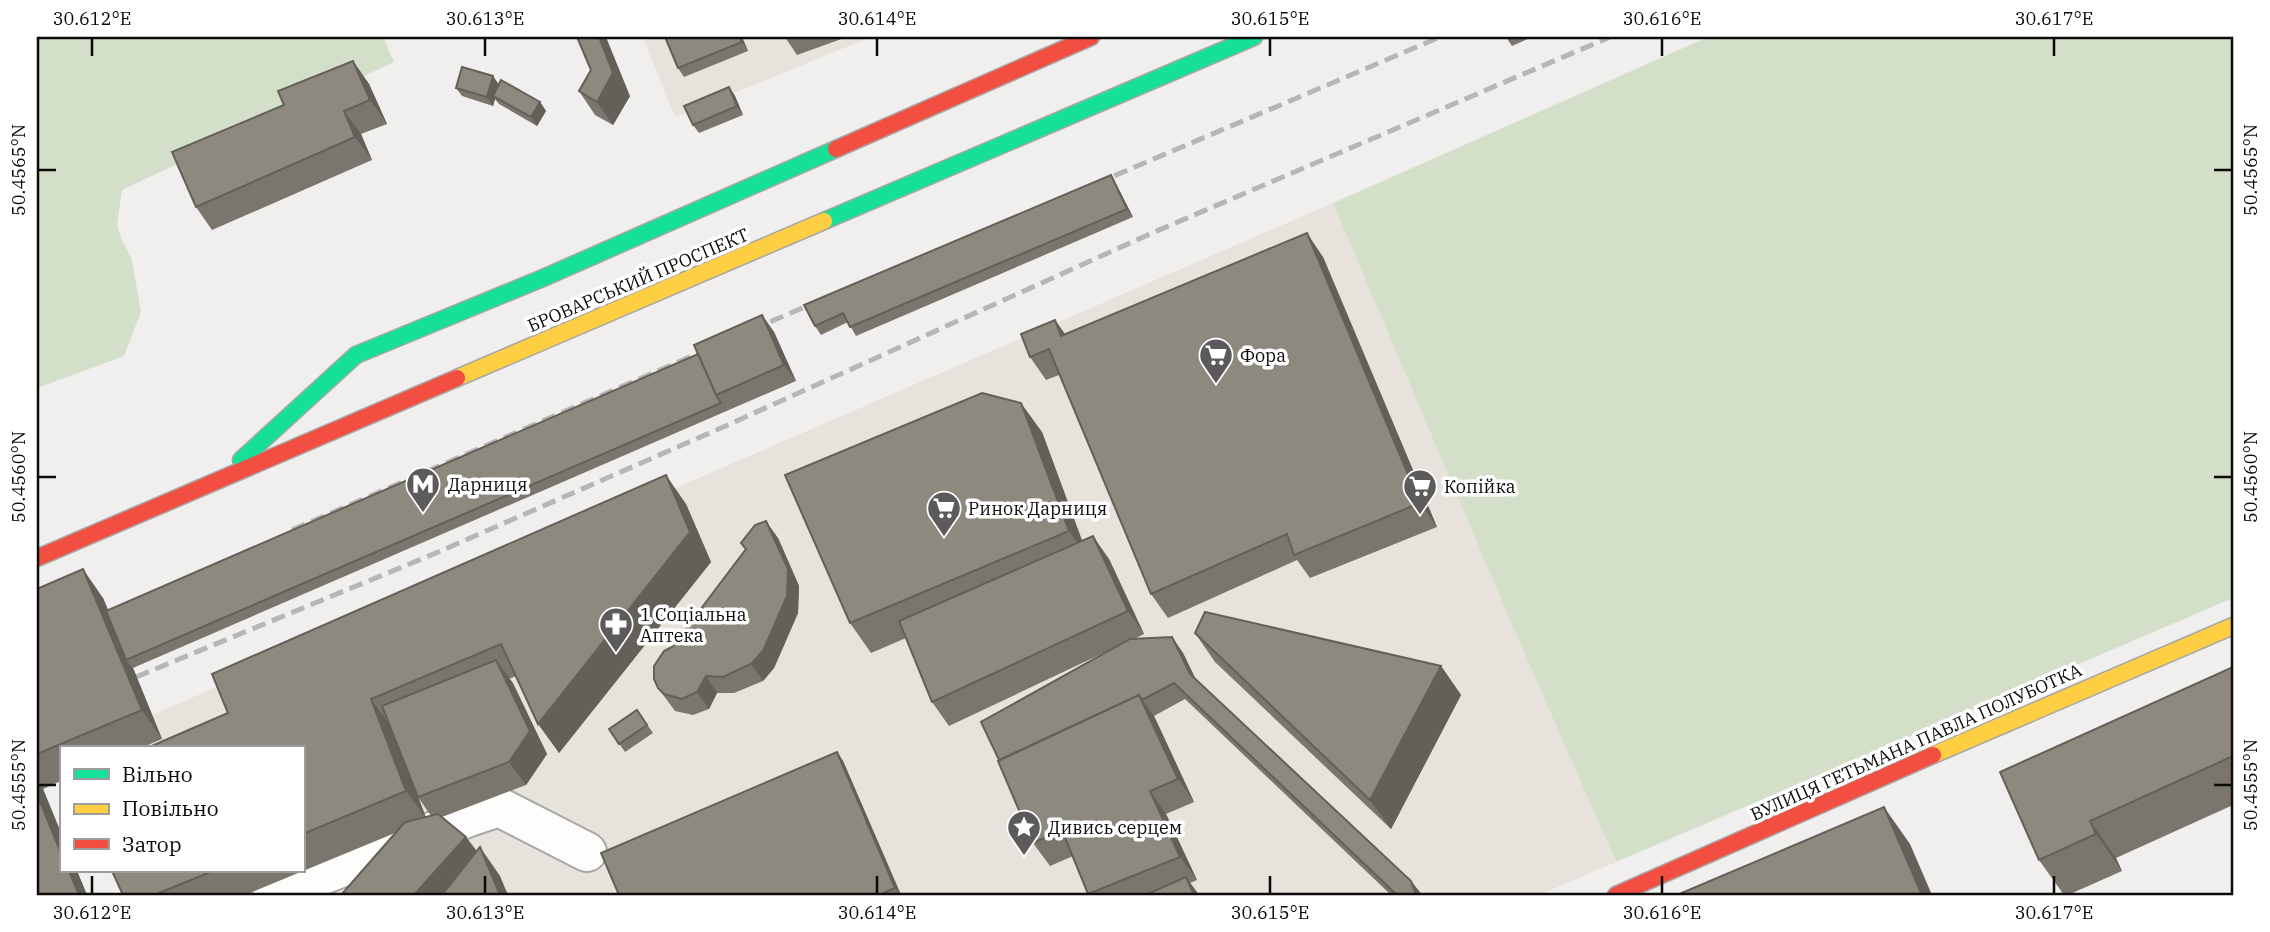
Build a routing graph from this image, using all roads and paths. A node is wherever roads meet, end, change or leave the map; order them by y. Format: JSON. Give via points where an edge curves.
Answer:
{"nodes":[{"id":1,"x":1091,"y":37,"type":"edge"},
{"id":2,"x":1254,"y":37,"type":"edge"},
{"id":3,"x":219,"y":480,"type":"junction"},
{"id":4,"x":37,"y":558,"type":"edge"},
{"id":5,"x":2233,"y":626,"type":"edge"},
{"id":6,"x":587,"y":852,"type":"dead end"},
{"id":7,"x":272,"y":895,"type":"edge"},
{"id":8,"x":1616,"y":895,"type":"edge"}],
"edges":[{"from":1,"to":3,"type":"main road","via":[[356,355]]},
{"from":2,"to":3,"type":"main road","name":"БРОВАРСЬКИЙ ПРОСПЕКТ"},
{"from":3,"to":4,"type":"main road","name":"БРОВАРСЬКИЙ ПРОСПЕКТ"},
{"from":5,"to":8,"type":"main road","name":"ВУЛИЦЯ ГЕТЬМАНА ПАВЛА ПОЛУБОТКА"},
{"from":6,"to":7,"type":"street","via":[[499,807]]}]}
